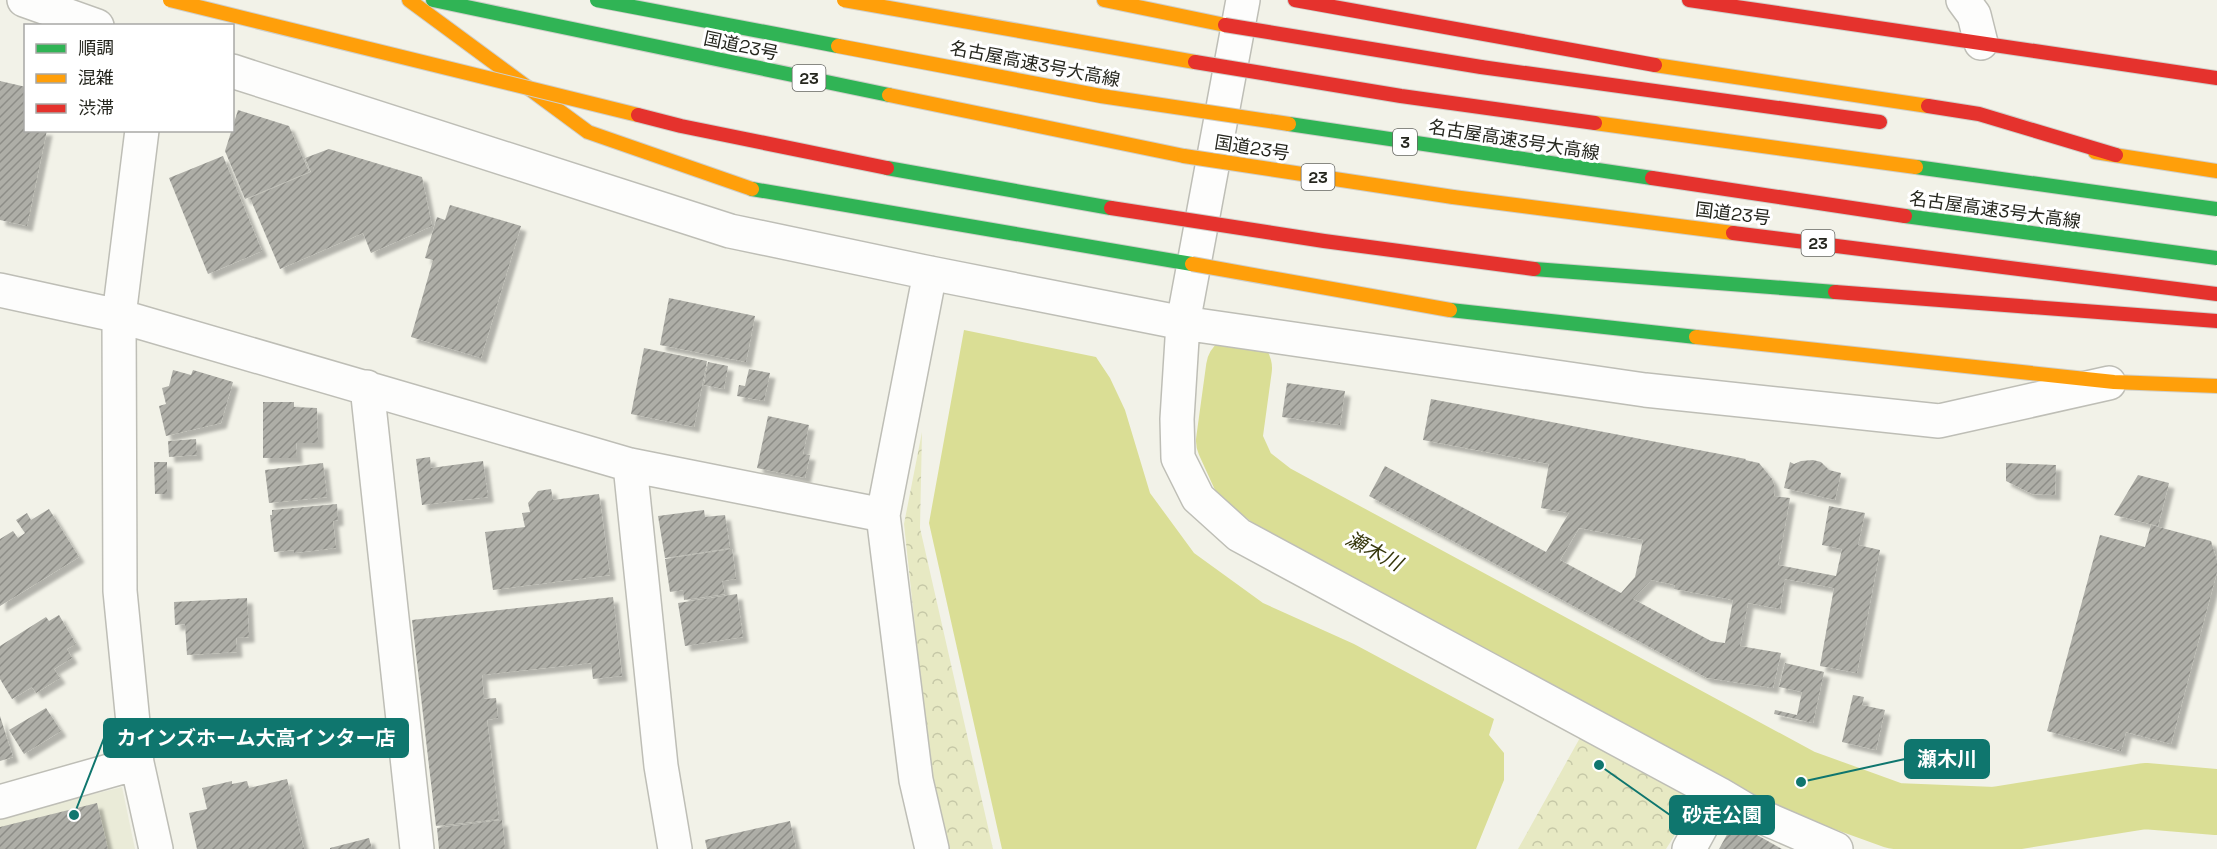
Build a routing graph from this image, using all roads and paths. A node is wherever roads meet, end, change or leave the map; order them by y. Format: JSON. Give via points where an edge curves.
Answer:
{"nodes":[{"id":1,"x":24,"y":0,"type":"edge"},
{"id":2,"x":170,"y":0,"type":"edge"},
{"id":3,"x":409,"y":0,"type":"edge"},
{"id":4,"x":433,"y":0,"type":"edge"},
{"id":5,"x":597,"y":0,"type":"edge"},
{"id":6,"x":844,"y":0,"type":"edge"},
{"id":7,"x":1104,"y":0,"type":"edge"},
{"id":8,"x":1295,"y":0,"type":"edge"},
{"id":9,"x":1689,"y":0,"type":"edge"},
{"id":10,"x":1963,"y":0,"type":"edge"},
{"id":11,"x":1234,"y":12,"type":"edge"},
{"id":12,"x":91,"y":24,"type":"edge"},
{"id":13,"x":1981,"y":43,"type":"junction"},
{"id":14,"x":234,"y":71,"type":"edge"},
{"id":15,"x":2217,"y":78,"type":"edge"},
{"id":16,"x":1891,"y":124,"type":"dead end"},
{"id":17,"x":142,"y":132,"type":"edge"},
{"id":18,"x":2021,"y":142,"type":"dead end"},
{"id":19,"x":2116,"y":156,"type":"junction"},
{"id":20,"x":2217,"y":171,"type":"edge"},
{"id":21,"x":2217,"y":210,"type":"edge"},
{"id":22,"x":2217,"y":258,"type":"edge"},
{"id":23,"x":930,"y":273,"type":"junction"},
{"id":24,"x":0,"y":290,"type":"edge"},
{"id":25,"x":2217,"y":294,"type":"edge"},
{"id":26,"x":120,"y":316,"type":"junction"},
{"id":27,"x":2217,"y":321,"type":"edge"},
{"id":28,"x":1183,"y":322,"type":"junction"},
{"id":29,"x":2114,"y":382,"type":"junction"},
{"id":30,"x":2217,"y":386,"type":"edge"},
{"id":31,"x":367,"y":387,"type":"junction"},
{"id":32,"x":630,"y":465,"type":"junction"},
{"id":33,"x":883,"y":515,"type":"junction"},
{"id":34,"x":137,"y":763,"type":"junction"},
{"id":35,"x":1719,"y":794,"type":"junction"},
{"id":36,"x":0,"y":802,"type":"edge"},
{"id":37,"x":156,"y":849,"type":"edge"},
{"id":38,"x":417,"y":849,"type":"edge"},
{"id":39,"x":675,"y":849,"type":"edge"},
{"id":40,"x":932,"y":849,"type":"edge"},
{"id":41,"x":1689,"y":849,"type":"edge"},
{"id":42,"x":1836,"y":849,"type":"edge"}],
"edges":[{"from":1,"to":12,"type":"street"},
{"from":2,"to":27,"type":"highway","bridge":true,"via":[[681,126],[1115,209],[1534,269]]},
{"from":3,"to":29,"type":"highway","bridge":true,"via":[[588,132],[758,191],[1450,310]]},
{"from":4,"to":25,"type":"highway","name":"国道23号","number":"23","bridge":true,"via":[[1184,156],[1453,197]]},
{"from":5,"to":22,"type":"highway","name":"名古屋高速3号大高線","number":"3","bridge":true,"via":[[1101,96],[1888,214]]},
{"from":6,"to":21,"type":"highway","name":"名古屋高速3号大高線","bridge":true,"via":[[1401,96]]},
{"from":7,"to":11,"type":"highway"},
{"from":8,"to":19,"type":"highway","via":[[1626,61],[1979,114]]},
{"from":9,"to":13,"type":"highway"},
{"from":10,"to":13,"type":"street","via":[[1974,15]]},
{"from":11,"to":16,"type":"highway","bridge":true,"via":[[1481,67]]},
{"from":11,"to":28,"type":"street"},
{"from":13,"to":15,"type":"highway"},
{"from":14,"to":23,"type":"street","via":[[730,231]]},
{"from":17,"to":26,"type":"street"},
{"from":18,"to":19,"type":"highway"},
{"from":19,"to":20,"type":"highway"},
{"from":23,"to":28,"type":"street"},
{"from":23,"to":33,"type":"street"},
{"from":24,"to":26,"type":"street"},
{"from":26,"to":31,"type":"street"},
{"from":26,"to":34,"type":"street","via":[[120,591]]},
{"from":28,"to":29,"type":"street","via":[[1645,390],[1939,421]]},
{"from":28,"to":35,"type":"street","via":[[1178,458],[1198,498],[1239,536]]},
{"from":29,"to":30,"type":"highway"},
{"from":31,"to":32,"type":"street"},
{"from":31,"to":38,"type":"street"},
{"from":32,"to":33,"type":"street"},
{"from":32,"to":39,"type":"street","via":[[661,766]]},
{"from":33,"to":40,"type":"street","via":[[916,780]]},
{"from":34,"to":36,"type":"street"},
{"from":34,"to":37,"type":"street"},
{"from":35,"to":41,"type":"street"},
{"from":35,"to":42,"type":"street"}]}
